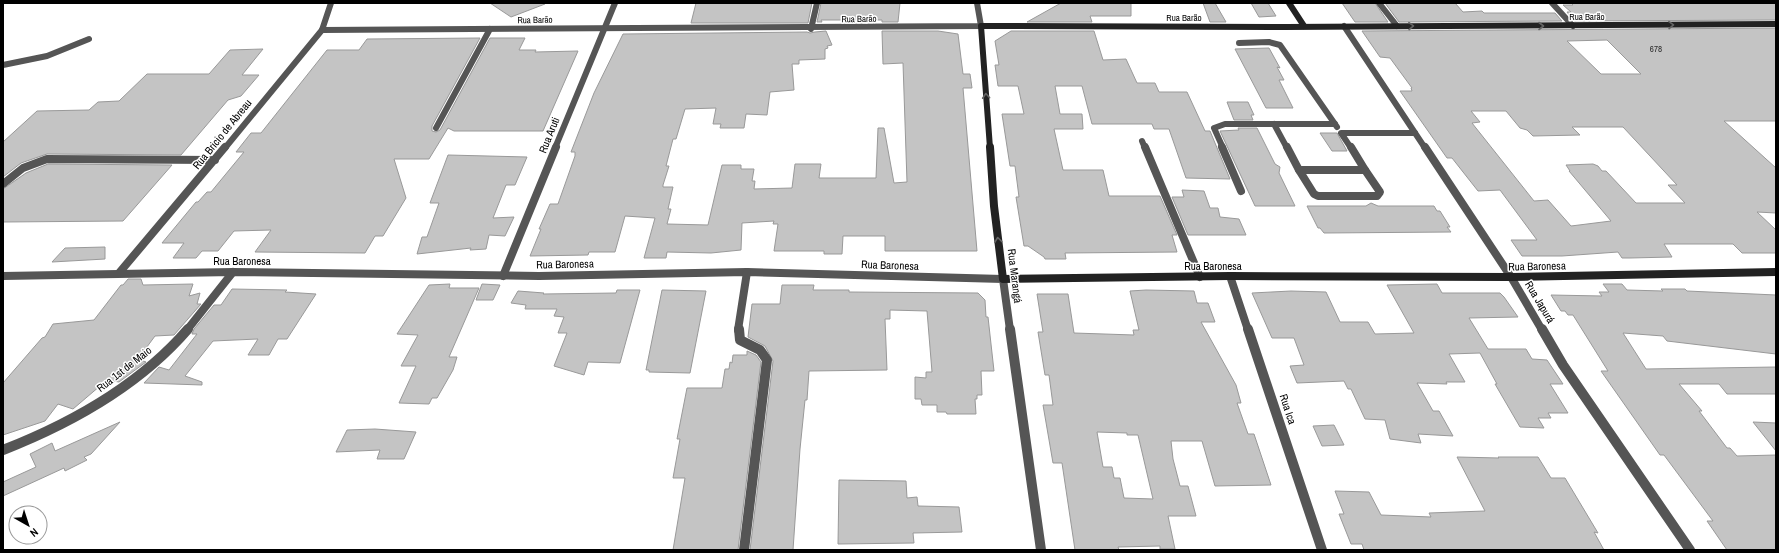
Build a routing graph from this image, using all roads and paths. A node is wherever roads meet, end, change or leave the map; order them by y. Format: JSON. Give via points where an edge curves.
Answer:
{"nodes":[{"id":1,"x":331,"y":3,"type":"edge"},
{"id":2,"x":615,"y":3,"type":"edge"},
{"id":3,"x":816,"y":3,"type":"edge"},
{"id":4,"x":977,"y":3,"type":"edge"},
{"id":5,"x":1289,"y":3,"type":"edge"},
{"id":6,"x":1379,"y":3,"type":"edge"},
{"id":7,"x":1552,"y":3,"type":"edge"},
{"id":8,"x":1775,"y":25,"type":"edge"},
{"id":9,"x":981,"y":26,"type":"junction"},
{"id":10,"x":1304,"y":26,"type":"junction"},
{"id":11,"x":1344,"y":26,"type":"junction"},
{"id":12,"x":1398,"y":26,"type":"junction"},
{"id":13,"x":1573,"y":26,"type":"junction"},
{"id":14,"x":604,"y":28,"type":"junction"},
{"id":15,"x":490,"y":29,"type":"junction"},
{"id":16,"x":812,"y":29,"type":"junction"},
{"id":17,"x":322,"y":30,"type":"junction"},
{"id":18,"x":89,"y":39,"type":"dead end"},
{"id":19,"x":1239,"y":43,"type":"dead end"},
{"id":20,"x":3,"y":66,"type":"edge"},
{"id":21,"x":1274,"y":124,"type":"junction"},
{"id":22,"x":1335,"y":124,"type":"junction"},
{"id":23,"x":436,"y":128,"type":"dead end"},
{"id":24,"x":1341,"y":133,"type":"junction"},
{"id":25,"x":1415,"y":133,"type":"junction"},
{"id":26,"x":1142,"y":141,"type":"dead end"},
{"id":27,"x":215,"y":160,"type":"junction"},
{"id":28,"x":1299,"y":170,"type":"junction"},
{"id":29,"x":1366,"y":170,"type":"junction"},
{"id":30,"x":3,"y":184,"type":"edge"},
{"id":31,"x":1241,"y":191,"type":"dead end"},
{"id":32,"x":233,"y":272,"type":"junction"},
{"id":33,"x":747,"y":272,"type":"junction"},
{"id":34,"x":1776,"y":272,"type":"edge"},
{"id":35,"x":119,"y":273,"type":"junction"},
{"id":36,"x":3,"y":276,"type":"edge"},
{"id":37,"x":503,"y":276,"type":"junction"},
{"id":38,"x":1230,"y":276,"type":"junction"},
{"id":39,"x":1200,"y":277,"type":"junction"},
{"id":40,"x":1511,"y":277,"type":"junction"},
{"id":41,"x":1003,"y":279,"type":"junction"},
{"id":42,"x":3,"y":450,"type":"edge"},
{"id":43,"x":744,"y":550,"type":"edge"},
{"id":44,"x":1041,"y":550,"type":"edge"},
{"id":45,"x":1322,"y":550,"type":"edge"},
{"id":46,"x":1690,"y":550,"type":"edge"}],
"edges":[{"from":1,"to":17,"type":"street","name":"Rua Bricio de Abreau"},
{"from":2,"to":14,"type":"street","name":"Rua Aruti"},
{"from":3,"to":16,"type":"street"},
{"from":4,"to":9,"type":"street","name":"Rua Marangá"},
{"from":5,"to":10,"type":"street"},
{"from":6,"to":12,"type":"street"},
{"from":7,"to":13,"type":"street"},
{"from":13,"to":8,"type":"street","name":"Rua Barão","one_way":true},
{"from":9,"to":10,"type":"street","name":"Rua Barão"},
{"from":9,"to":16,"type":"street","name":"Rua Barão"},
{"from":41,"to":9,"type":"street","name":"Rua Marangá","one_way":true,"via":[[994,206]]},
{"from":10,"to":11,"type":"street","name":"Rua Barão"},
{"from":11,"to":12,"type":"street","name":"Rua Barão"},
{"from":11,"to":25,"type":"street","name":"Rua Japurá"},
{"from":12,"to":13,"type":"street","name":"Rua Barão","one_way":true},
{"from":14,"to":15,"type":"street","name":"Rua Barão"},
{"from":14,"to":16,"type":"street","name":"Rua Barão"},
{"from":14,"to":37,"type":"street","name":"Rua Aruti"},
{"from":15,"to":17,"type":"street","name":"Rua Barão"},
{"from":15,"to":23,"type":"street"},
{"from":17,"to":27,"type":"street","name":"Rua Bricio de Abreau"},
{"from":18,"to":20,"type":"street","via":[[53,55]]},
{"from":19,"to":22,"type":"street","via":[[1269,42],[1280,45]]},
{"from":21,"to":22,"type":"street"},
{"from":21,"to":28,"type":"street"},
{"from":21,"to":31,"type":"street","via":[[1221,124],[1214,128]]},
{"from":22,"to":24,"type":"street"},
{"from":24,"to":25,"type":"street"},
{"from":24,"to":29,"type":"street"},
{"from":25,"to":40,"type":"street","name":"Rua Japurá"},
{"from":26,"to":39,"type":"street"},
{"from":27,"to":30,"type":"street","via":[[47,159],[22,167]]},
{"from":27,"to":35,"type":"street","name":"Rua Bricio de Abreau"},
{"from":28,"to":29,"type":"street"},
{"from":28,"to":29,"type":"street","via":[[1314,194],[1318,196],[1377,196],[1380,192]]},
{"from":32,"to":35,"type":"street","name":"Rua Baronesa"},
{"from":32,"to":37,"type":"street","name":"Rua Baronesa"},
{"from":32,"to":42,"type":"street","name":"Rua 1st de Maio","via":[[171,348],[130,382],[84,414],[32,440]]},
{"from":33,"to":37,"type":"street","name":"Rua Baronesa"},
{"from":33,"to":41,"type":"street","name":"Rua Baronesa"},
{"from":33,"to":43,"type":"street","via":[[738,333],[740,340],[761,350],[766,354],[767,360]]},
{"from":34,"to":40,"type":"street","name":"Rua Baronesa"},
{"from":35,"to":36,"type":"street","name":"Rua Baronesa"},
{"from":38,"to":39,"type":"street","name":"Rua Baronesa"},
{"from":38,"to":40,"type":"street","name":"Rua Baronesa"},
{"from":38,"to":45,"type":"street","name":"Rua Ica"},
{"from":39,"to":41,"type":"street","name":"Rua Baronesa"},
{"from":40,"to":46,"type":"street","name":"Rua Japurá","via":[[1563,365]]},
{"from":41,"to":44,"type":"street","name":"Rua Marangá"}]}
